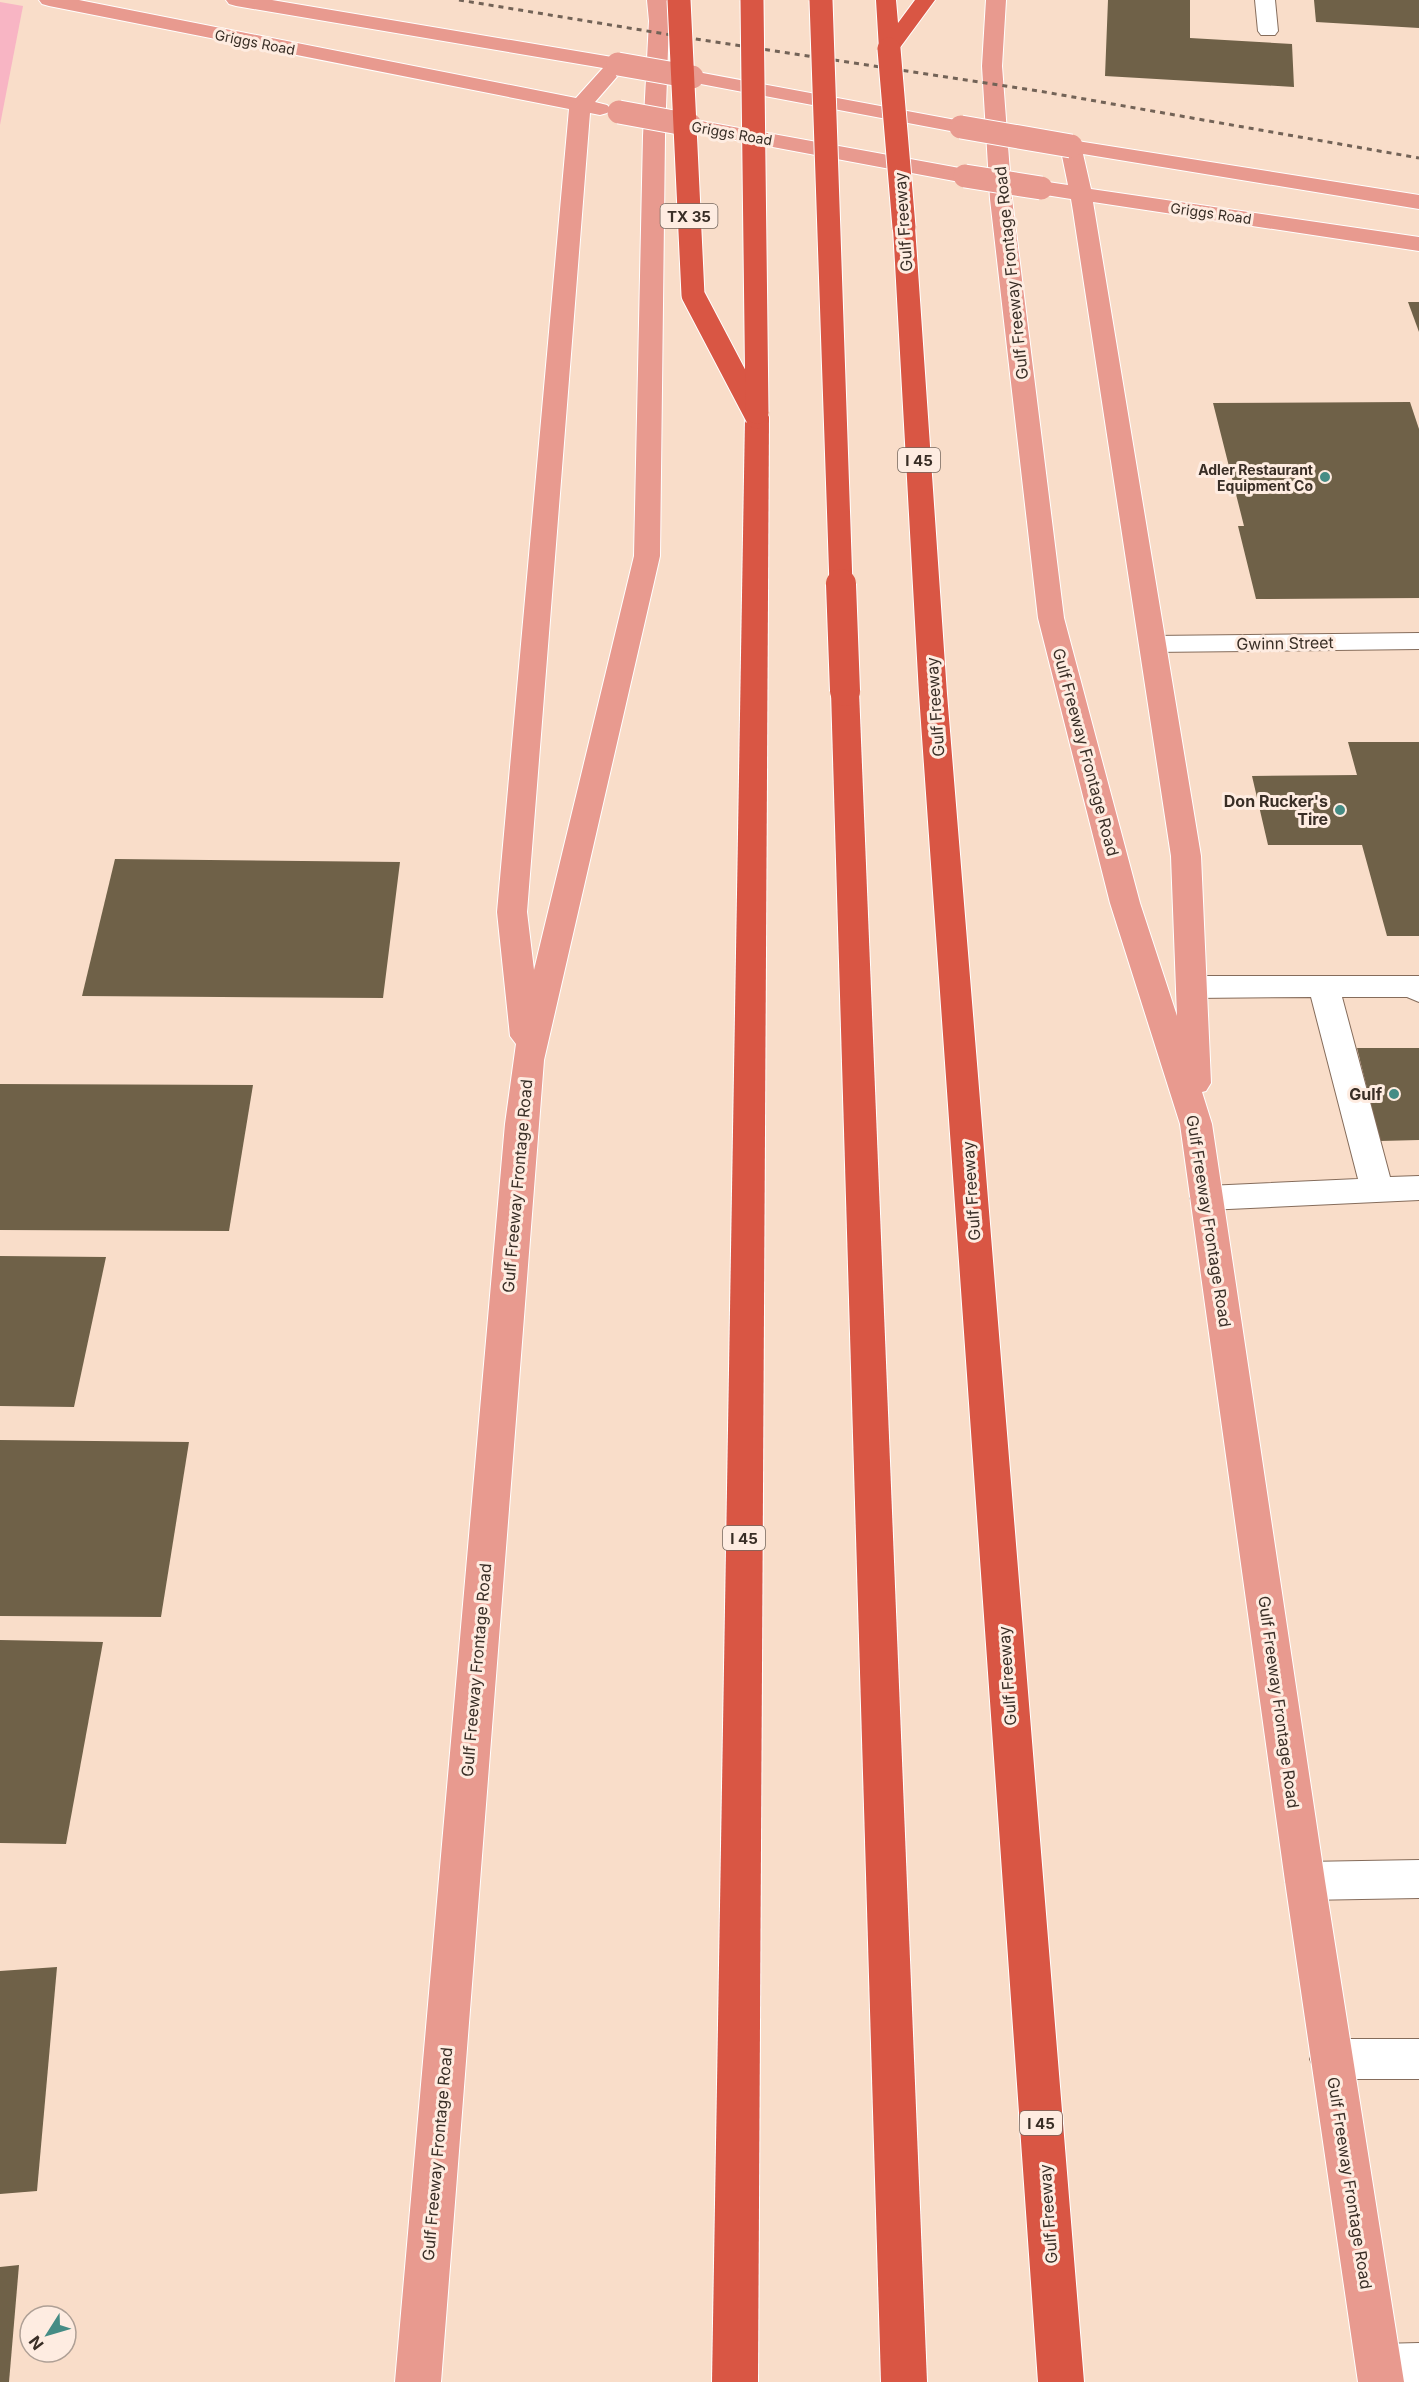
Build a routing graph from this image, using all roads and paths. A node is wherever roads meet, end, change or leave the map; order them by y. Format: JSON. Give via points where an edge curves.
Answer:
{"nodes":[{"id":1,"x":49,"y":0,"type":"edge"},
{"id":2,"x":236,"y":0,"type":"edge"},
{"id":3,"x":657,"y":0,"type":"edge"},
{"id":4,"x":679,"y":0,"type":"edge"},
{"id":5,"x":752,"y":0,"type":"edge"},
{"id":6,"x":821,"y":0,"type":"edge"},
{"id":7,"x":886,"y":0,"type":"edge"},
{"id":8,"x":925,"y":0,"type":"edge"},
{"id":9,"x":996,"y":0,"type":"edge"},
{"id":10,"x":1266,"y":0,"type":"edge"},
{"id":11,"x":1268,"y":31,"type":"dead end"},
{"id":12,"x":889,"y":48,"type":"junction"},
{"id":13,"x":618,"y":64,"type":"junction"},
{"id":14,"x":580,"y":106,"type":"junction"},
{"id":15,"x":1071,"y":146,"type":"junction"},
{"id":16,"x":1081,"y":194,"type":"junction"},
{"id":17,"x":1419,"y":202,"type":"edge"},
{"id":18,"x":1419,"y":243,"type":"edge"},
{"id":19,"x":757,"y":417,"type":"junction"},
{"id":20,"x":1419,"y":641,"type":"edge"},
{"id":21,"x":1152,"y":644,"type":"junction"},
{"id":22,"x":1324,"y":986,"type":"junction"},
{"id":23,"x":1192,"y":987,"type":"junction"},
{"id":24,"x":1419,"y":990,"type":"edge"},
{"id":25,"x":528,"y":1060,"type":"junction"},
{"id":26,"x":1196,"y":1124,"type":"junction"},
{"id":27,"x":1419,"y":1188,"type":"edge"},
{"id":28,"x":1377,"y":1189,"type":"junction"},
{"id":29,"x":1207,"y":1198,"type":"junction"},
{"id":30,"x":1419,"y":1880,"type":"edge"},
{"id":31,"x":1305,"y":1881,"type":"junction"},
{"id":32,"x":1419,"y":2059,"type":"edge"},
{"id":33,"x":1331,"y":2060,"type":"junction"},
{"id":34,"x":1393,"y":2372,"type":"edge"},
{"id":35,"x":418,"y":2382,"type":"edge"},
{"id":36,"x":735,"y":2382,"type":"edge"},
{"id":37,"x":904,"y":2382,"type":"edge"},
{"id":38,"x":1061,"y":2382,"type":"edge"}],
"edges":[{"from":1,"to":14,"type":"main road","name":"Griggs Road"},
{"from":2,"to":13,"type":"main road"},
{"from":3,"to":25,"type":"main road","name":"Gulf Freeway Frontage Road","via":[[647,556]]},
{"from":4,"to":19,"type":"highway","number":"TX 35","bridge":true,"via":[[693,295]]},
{"from":5,"to":19,"type":"highway","number":"I 45","bridge":true},
{"from":6,"to":37,"type":"highway","bridge":true},
{"from":7,"to":12,"type":"highway","name":"Gulf Freeway","number":"I 45"},
{"from":8,"to":12,"type":"highway"},
{"from":9,"to":26,"type":"main road","name":"Gulf Freeway Frontage Road","via":[[992,66],[1001,200],[1051,618],[1125,903]]},
{"from":10,"to":11,"type":"street"},
{"from":12,"to":38,"type":"highway","name":"Gulf Freeway","number":"I 45","bridge":true,"via":[[933,694]]},
{"from":13,"to":14,"type":"main road"},
{"from":13,"to":15,"type":"main road","bridge":true},
{"from":14,"to":16,"type":"main road","name":"Griggs Road","bridge":true},
{"from":14,"to":25,"type":"main road","via":[[512,912]]},
{"from":15,"to":16,"type":"main road"},
{"from":15,"to":17,"type":"main road"},
{"from":16,"to":18,"type":"main road","name":"Griggs Road"},
{"from":16,"to":21,"type":"main road"},
{"from":19,"to":36,"type":"highway","number":"I 45"},
{"from":20,"to":21,"type":"street","name":"Gwinn Street"},
{"from":21,"to":23,"type":"main road","via":[[1186,856]]},
{"from":22,"to":23,"type":"street"},
{"from":22,"to":24,"type":"street","via":[[1418,986]]},
{"from":22,"to":28,"type":"street"},
{"from":23,"to":26,"type":"main road"},
{"from":25,"to":35,"type":"main road","name":"Gulf Freeway Frontage Road"},
{"from":26,"to":29,"type":"main road","name":"Gulf Freeway Frontage Road"},
{"from":27,"to":28,"type":"street"},
{"from":28,"to":29,"type":"street"},
{"from":29,"to":31,"type":"main road","name":"Gulf Freeway Frontage Road"},
{"from":30,"to":31,"type":"street"},
{"from":31,"to":33,"type":"main road","name":"Gulf Freeway Frontage Road"},
{"from":32,"to":33,"type":"street"},
{"from":33,"to":34,"type":"main road","name":"Gulf Freeway Frontage Road"}]}
